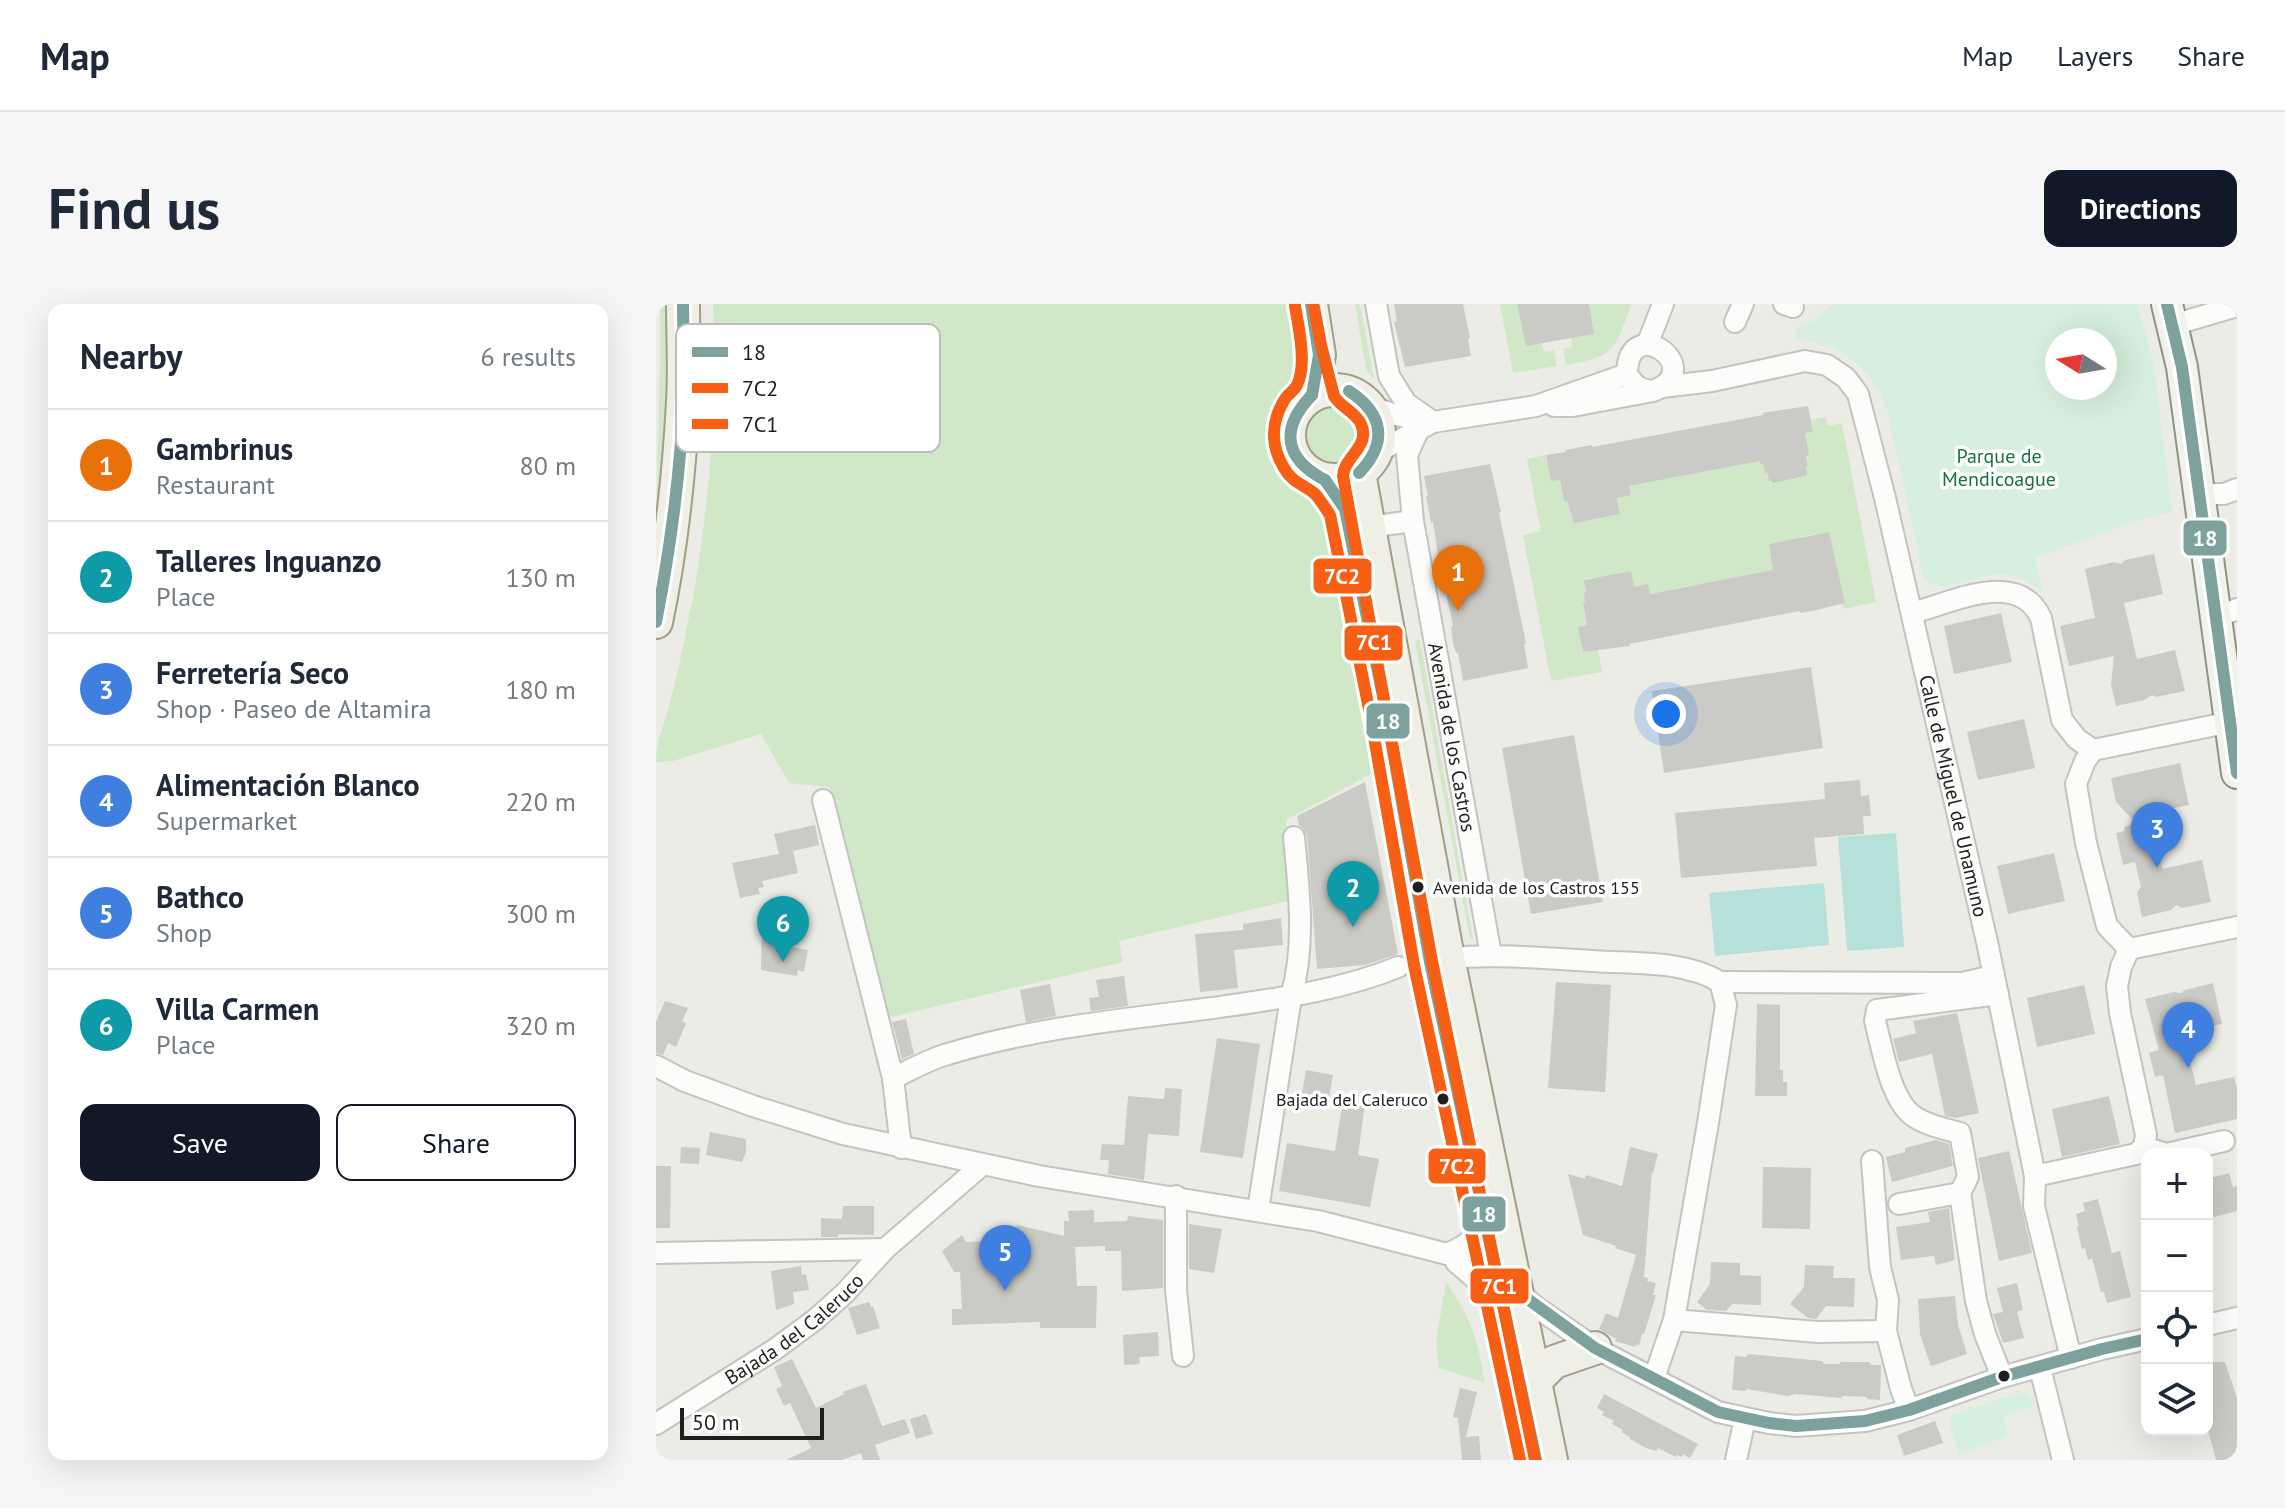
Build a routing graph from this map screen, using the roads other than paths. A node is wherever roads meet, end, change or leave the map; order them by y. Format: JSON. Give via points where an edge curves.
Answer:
{"nodes":[{"id":1,"x":1311,"y":304,"type":"edge"},
{"id":2,"x":1330,"y":304,"type":"edge"},
{"id":3,"x":1376,"y":304,"type":"edge"},
{"id":4,"x":1663,"y":304,"type":"edge"},
{"id":5,"x":2237,"y":306,"type":"edge"},
{"id":6,"x":2170,"y":314,"type":"edge"},
{"id":7,"x":1647,"y":345,"type":"junction"},
{"id":8,"x":1671,"y":360,"type":"junction"},
{"id":9,"x":1627,"y":374,"type":"junction"},
{"id":10,"x":1712,"y":381,"type":"junction"},
{"id":11,"x":1658,"y":389,"type":"junction"},
{"id":12,"x":1312,"y":395,"type":"junction"},
{"id":13,"x":1360,"y":399,"type":"junction"},
{"id":14,"x":1536,"y":406,"type":"junction"},
{"id":15,"x":1425,"y":428,"type":"junction"},
{"id":16,"x":679,"y":452,"type":"edge"},
{"id":17,"x":1368,"y":463,"type":"junction"},
{"id":18,"x":1325,"y":480,"type":"junction"},
{"id":19,"x":2237,"y":489,"type":"edge"},
{"id":20,"x":2200,"y":494,"type":"junction"},
{"id":21,"x":1413,"y":521,"type":"junction"},
{"id":22,"x":1369,"y":527,"type":"junction"},
{"id":23,"x":1912,"y":613,"type":"junction"},
{"id":24,"x":2227,"y":613,"type":"edge"},
{"id":25,"x":656,"y":622,"type":"edge"},
{"id":26,"x":2231,"y":722,"type":"junction"},
{"id":27,"x":2093,"y":750,"type":"junction"},
{"id":28,"x":2237,"y":773,"type":"edge"},
{"id":29,"x":823,"y":800,"type":"dead end"},
{"id":30,"x":1294,"y":837,"type":"dead end"},
{"id":31,"x":2237,"y":927,"type":"edge"},
{"id":32,"x":2129,"y":949,"type":"junction"},
{"id":33,"x":1491,"y":955,"type":"junction"},
{"id":34,"x":1448,"y":958,"type":"junction"},
{"id":35,"x":1398,"y":967,"type":"dead end"},
{"id":36,"x":1720,"y":982,"type":"junction"},
{"id":37,"x":1996,"y":985,"type":"junction"},
{"id":38,"x":1291,"y":997,"type":"junction"},
{"id":39,"x":656,"y":1066,"type":"edge"},
{"id":40,"x":893,"y":1078,"type":"junction"},
{"id":41,"x":2231,"y":1140,"type":"edge"},
{"id":42,"x":2144,"y":1147,"type":"junction"},
{"id":43,"x":901,"y":1148,"type":"junction"},
{"id":44,"x":1872,"y":1161,"type":"dead end"},
{"id":45,"x":982,"y":1165,"type":"junction"},
{"id":46,"x":2035,"y":1176,"type":"junction"},
{"id":47,"x":1960,"y":1193,"type":"junction"},
{"id":48,"x":1176,"y":1196,"type":"junction"},
{"id":49,"x":1899,"y":1204,"type":"dead end"},
{"id":50,"x":1258,"y":1210,"type":"junction"},
{"id":51,"x":1485,"y":1217,"type":"junction"},
{"id":52,"x":885,"y":1249,"type":"junction"},
{"id":53,"x":656,"y":1253,"type":"edge"},
{"id":54,"x":1447,"y":1254,"type":"junction"},
{"id":55,"x":1511,"y":1307,"type":"junction"},
{"id":56,"x":2237,"y":1318,"type":"edge"},
{"id":57,"x":1674,"y":1320,"type":"junction"},
{"id":58,"x":2213,"y":1324,"type":"edge"},
{"id":59,"x":1564,"y":1326,"type":"junction"},
{"id":60,"x":1886,"y":1331,"type":"junction"},
{"id":61,"x":2141,"y":1340,"type":"edge"},
{"id":62,"x":1595,"y":1348,"type":"junction"},
{"id":63,"x":1183,"y":1356,"type":"dead end"},
{"id":64,"x":2071,"y":1358,"type":"junction"},
{"id":65,"x":2040,"y":1368,"type":"junction"},
{"id":66,"x":2002,"y":1377,"type":"junction"},
{"id":67,"x":1654,"y":1378,"type":"junction"},
{"id":68,"x":1536,"y":1380,"type":"junction"},
{"id":69,"x":1909,"y":1410,"type":"junction"},
{"id":70,"x":1745,"y":1419,"type":"junction"},
{"id":71,"x":656,"y":1424,"type":"edge"},
{"id":72,"x":1536,"y":1460,"type":"edge"},
{"id":73,"x":1551,"y":1460,"type":"edge"},
{"id":74,"x":1736,"y":1460,"type":"edge"},
{"id":75,"x":2063,"y":1460,"type":"edge"}],
"edges":[{"from":1,"to":12,"type":"main road","via":[[1319,355]]},
{"from":2,"to":13,"type":"main road","via":[[1336,341]]},
{"from":3,"to":15,"type":"street","via":[[1389,376]]},
{"from":4,"to":7,"type":"street"},
{"from":5,"to":6,"type":"street"},
{"from":6,"to":20,"type":"main road"},
{"from":7,"to":8,"type":"street","via":[[1657,346]]},
{"from":7,"to":9,"type":"street","via":[[1630,356]]},
{"from":8,"to":10,"type":"street"},
{"from":8,"to":11,"type":"street","via":[[1669,380]]},
{"from":9,"to":11,"type":"street","via":[[1642,390]]},
{"from":9,"to":14,"type":"street","name":"Calle de Miguel de Unamuno"},
{"from":10,"to":11,"type":"street","name":"Calle de Miguel de Unamuno"},
{"from":10,"to":23,"type":"street","name":"Calle de Miguel de Unamuno","via":[[1805,361],[1827,365],[1846,378],[1866,420]]},
{"from":11,"to":14,"type":"street","name":"Calle de Miguel de Unamuno","via":[[1573,406]]},
{"from":12,"to":13,"type":"main road","via":[[1336,389]]},
{"from":12,"to":18,"type":"main road","via":[[1300,405],[1289,434],[1299,463]]},
{"from":13,"to":15,"type":"street","name":"Calle de Miguel de Unamuno"},
{"from":13,"to":17,"type":"main road","via":[[1379,430]]},
{"from":14,"to":15,"type":"street","name":"Calle de Miguel de Unamuno"},
{"from":15,"to":17,"type":"street","name":"Calle de Miguel de Unamuno"},
{"from":15,"to":21,"type":"street","name":"Avenida de los Castros","via":[[1407,455]]},
{"from":16,"to":25,"type":"main road","via":[[672,535]]},
{"from":17,"to":18,"type":"main road","via":[[1343,480]]},
{"from":17,"to":22,"type":"main road","name":"Avenida de los Castros"},
{"from":18,"to":51,"type":"main road","name":"Avenida de los Castros","via":[[1345,509],[1430,962]]},
{"from":19,"to":20,"type":"street"},
{"from":20,"to":24,"type":"main road"},
{"from":21,"to":22,"type":"street"},
{"from":21,"to":33,"type":"street","name":"Avenida de los Castros"},
{"from":22,"to":34,"type":"main road","name":"Avenida de los Castros"},
{"from":23,"to":27,"type":"street","via":[[1996,590],[2025,597],[2041,618],[2062,720]]},
{"from":23,"to":37,"type":"street","name":"Calle de Miguel de Unamuno"},
{"from":24,"to":26,"type":"main road"},
{"from":26,"to":27,"type":"street"},
{"from":26,"to":28,"type":"main road"},
{"from":27,"to":32,"type":"street","via":[[2076,784],[2086,843],[2107,926]]},
{"from":29,"to":40,"type":"street"},
{"from":30,"to":38,"type":"street","via":[[1300,951]]},
{"from":31,"to":32,"type":"street"},
{"from":32,"to":42,"type":"street","via":[[2117,986]]},
{"from":33,"to":34,"type":"street"},
{"from":33,"to":36,"type":"street","via":[[1657,965],[1693,970]]},
{"from":34,"to":55,"type":"main road","name":"Avenida de los Castros"},
{"from":35,"to":38,"type":"street"},
{"from":36,"to":37,"type":"street"},
{"from":36,"to":57,"type":"street","via":[[1726,1005]]},
{"from":37,"to":46,"type":"street","name":"Calle de Miguel de Unamuno"},
{"from":37,"to":47,"type":"street","via":[[1877,1010],[1875,1021],[1900,1102],[1913,1116],[1960,1133],[1968,1177]]},
{"from":38,"to":40,"type":"street","via":[[995,1041],[945,1054]]},
{"from":38,"to":50,"type":"street"},
{"from":39,"to":43,"type":"street","via":[[753,1106]]},
{"from":40,"to":43,"type":"street"},
{"from":41,"to":42,"type":"street","via":[[2166,1154]]},
{"from":42,"to":46,"type":"street","via":[[2136,1154]]},
{"from":43,"to":45,"type":"street"},
{"from":44,"to":60,"type":"street","via":[[1880,1267],[1888,1300]]},
{"from":45,"to":48,"type":"street"},
{"from":45,"to":52,"type":"street","name":"Bajada del Caleruco"},
{"from":46,"to":64,"type":"street","name":"Calle de Miguel de Unamuno","via":[[2034,1206]]},
{"from":47,"to":49,"type":"street"},
{"from":47,"to":66,"type":"street","via":[[1976,1301]]},
{"from":48,"to":50,"type":"street"},
{"from":48,"to":63,"type":"street","via":[[1176,1290]]},
{"from":50,"to":54,"type":"street"},
{"from":51,"to":54,"type":"street","via":[[1469,1244]]},
{"from":51,"to":55,"type":"main road","name":"Avenida de los Castros"},
{"from":52,"to":53,"type":"street","name":"Bajada del Caleruco"},
{"from":52,"to":71,"type":"street","name":"Bajada del Caleruco","via":[[800,1332]]},
{"from":54,"to":55,"type":"street"},
{"from":54,"to":55,"type":"street"},
{"from":55,"to":59,"type":"street"},
{"from":55,"to":59,"type":"street"},
{"from":55,"to":68,"type":"main road","name":"Avenida de los Castros"},
{"from":55,"to":72,"type":"main road","name":"Avenida de los Castros"},
{"from":56,"to":58,"type":"street"},
{"from":57,"to":60,"type":"street","via":[[1818,1332]]},
{"from":57,"to":67,"type":"street"},
{"from":59,"to":62,"type":"street"},
{"from":60,"to":69,"type":"street"},
{"from":61,"to":64,"type":"street"},
{"from":62,"to":67,"type":"street"},
{"from":62,"to":68,"type":"main road","via":[[1554,1362]]},
{"from":64,"to":65,"type":"street"},
{"from":65,"to":66,"type":"street"},
{"from":65,"to":75,"type":"street"},
{"from":66,"to":69,"type":"street"},
{"from":67,"to":70,"type":"street","via":[[1718,1412]]},
{"from":68,"to":73,"type":"main road","name":"Avenida de los Castros"},
{"from":69,"to":70,"type":"street","via":[[1823,1425]]},
{"from":70,"to":74,"type":"street"}]}
